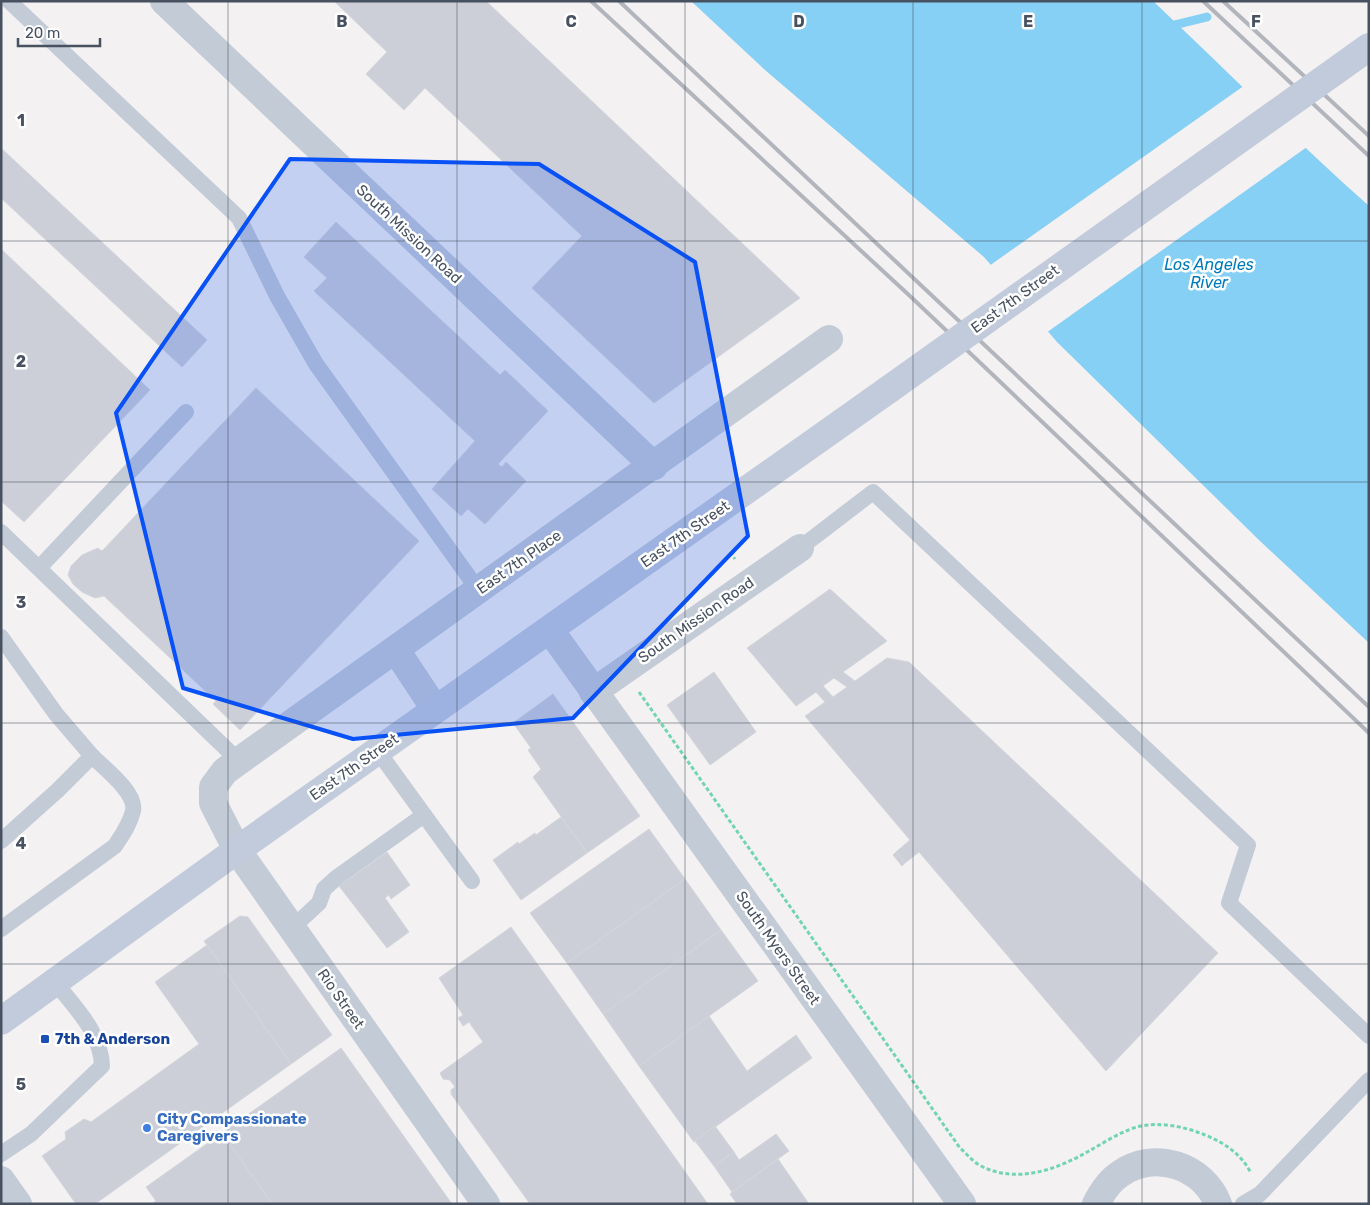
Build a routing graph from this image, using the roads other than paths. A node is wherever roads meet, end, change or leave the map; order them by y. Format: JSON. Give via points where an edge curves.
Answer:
{"nodes":[{"id":1,"x":9,"y":1,"type":"edge"},
{"id":2,"x":164,"y":1,"type":"edge"},
{"id":3,"x":1369,"y":47,"type":"edge"},
{"id":4,"x":829,"y":339,"type":"dead end"},
{"id":5,"x":186,"y":412,"type":"dead end"},
{"id":6,"x":654,"y":466,"type":"junction"},
{"id":7,"x":1,"y":532,"type":"edge"},
{"id":8,"x":800,"y":548,"type":"joint"},
{"id":9,"x":39,"y":568,"type":"junction"},
{"id":10,"x":479,"y":591,"type":"junction"},
{"id":11,"x":550,"y":630,"type":"junction"},
{"id":12,"x":1,"y":637,"type":"edge"},
{"id":13,"x":396,"y":650,"type":"junction"},
{"id":14,"x":593,"y":692,"type":"junction"},
{"id":15,"x":436,"y":709,"type":"junction"},
{"id":16,"x":377,"y":750,"type":"junction"},
{"id":17,"x":92,"y":756,"type":"junction"},
{"id":18,"x":239,"y":761,"type":"junction"},
{"id":19,"x":212,"y":787,"type":"joint"},
{"id":20,"x":424,"y":816,"type":"junction"},
{"id":21,"x":1,"y":841,"type":"edge"},
{"id":22,"x":237,"y":850,"type":"junction"},
{"id":23,"x":472,"y":881,"type":"dead end"},
{"id":24,"x":1,"y":929,"type":"edge"},
{"id":25,"x":292,"y":929,"type":"junction"},
{"id":26,"x":55,"y":982,"type":"junction"},
{"id":27,"x":1,"y":1021,"type":"edge"},
{"id":28,"x":1369,"y":1036,"type":"edge"},
{"id":29,"x":1369,"y":1080,"type":"edge"},
{"id":30,"x":1,"y":1154,"type":"edge"},
{"id":31,"x":1,"y":1180,"type":"edge"},
{"id":32,"x":1095,"y":1203,"type":"edge"},
{"id":33,"x":18,"y":1204,"type":"edge"},
{"id":34,"x":486,"y":1204,"type":"edge"},
{"id":35,"x":962,"y":1204,"type":"edge"},
{"id":36,"x":1218,"y":1204,"type":"edge"},
{"id":37,"x":1243,"y":1204,"type":"edge"}],
"edges":[{"from":1,"to":10,"type":"lane","via":[[239,218],[277,296],[316,364]]},
{"from":2,"to":6,"type":"street","name":"South Mission Road"},
{"from":3,"to":11,"type":"main road","name":"East 7th Street","bridge":true},
{"from":4,"to":6,"type":"street","name":"East 7th Place"},
{"from":5,"to":9,"type":"lane"},
{"from":6,"to":10,"type":"street","name":"East 7th Place"},
{"from":7,"to":9,"type":"lane"},
{"from":8,"to":14,"type":"street","name":"South Mission Road"},
{"from":8,"to":28,"type":"lane","via":[[873,492],[1248,845],[1229,903]]},
{"from":9,"to":18,"type":"lane"},
{"from":10,"to":13,"type":"street","name":"East 7th Place"},
{"from":11,"to":14,"type":"street","name":"South Myers Street"},
{"from":11,"to":15,"type":"main road","name":"East 7th Street"},
{"from":12,"to":17,"type":"lane","via":[[56,714]]},
{"from":13,"to":15,"type":"street"},
{"from":13,"to":18,"type":"street","name":"East 7th Place"},
{"from":14,"to":35,"type":"street","name":"South Myers Street"},
{"from":15,"to":16,"type":"main road","name":"East 7th Street"},
{"from":16,"to":20,"type":"lane"},
{"from":16,"to":22,"type":"main road","name":"East 7th Street"},
{"from":17,"to":21,"type":"lane"},
{"from":17,"to":24,"type":"lane","via":[[130,794],[133,809],[127,826],[115,846]]},
{"from":18,"to":19,"type":"street","name":"East 7th Place","via":[[225,771]]},
{"from":19,"to":22,"type":"street","name":"Rio Street","via":[[213,804]]},
{"from":20,"to":23,"type":"lane"},
{"from":20,"to":25,"type":"lane","via":[[336,878],[324,889],[319,903]]},
{"from":22,"to":25,"type":"street","name":"Rio Street"},
{"from":22,"to":26,"type":"main road","name":"East 7th Street"},
{"from":25,"to":34,"type":"street","name":"Rio Street"},
{"from":26,"to":27,"type":"main road","name":"East 7th Street"},
{"from":26,"to":30,"type":"lane","via":[[94,1033],[102,1050],[102,1066],[31,1134]]},
{"from":29,"to":37,"type":"lane","via":[[1260,1194]]},
{"from":31,"to":33,"type":"street"},
{"from":32,"to":36,"type":"street","via":[[1104,1188],[1120,1173],[1140,1164],[1161,1161],[1182,1166],[1201,1178],[1215,1194]]}]}
